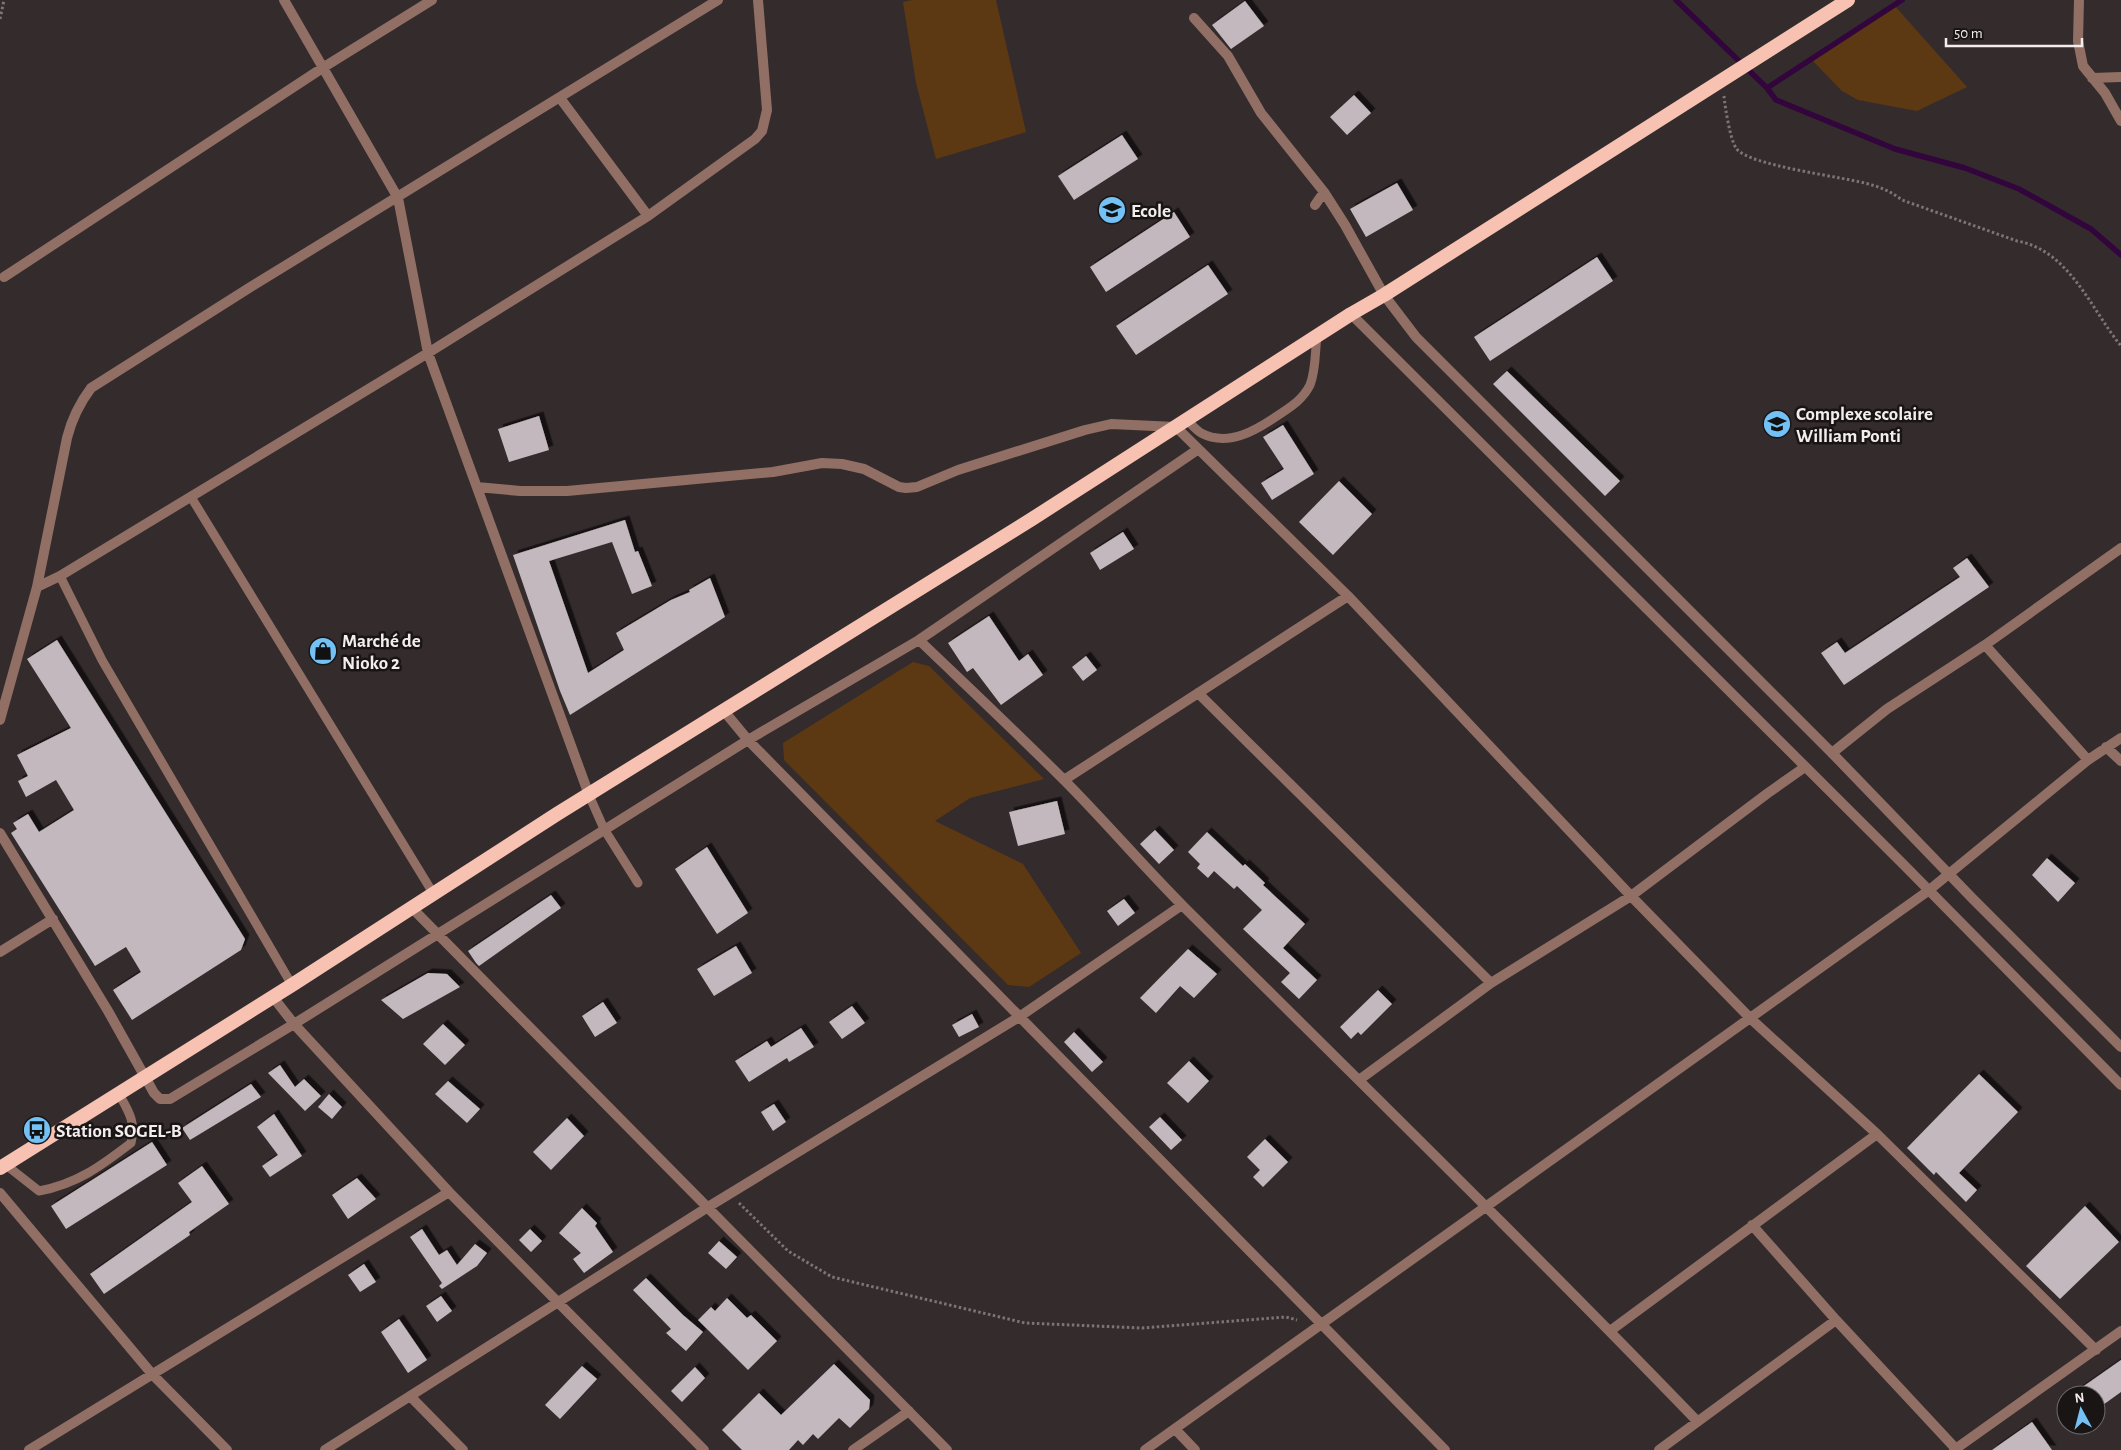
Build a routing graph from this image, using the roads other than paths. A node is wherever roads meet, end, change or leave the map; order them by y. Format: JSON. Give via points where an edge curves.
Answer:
{"nodes":[{"id":1,"x":284,"y":0,"type":"edge"},
{"id":2,"x":432,"y":0,"type":"edge"},
{"id":3,"x":718,"y":0,"type":"edge"},
{"id":4,"x":758,"y":0,"type":"edge"},
{"id":5,"x":1848,"y":0,"type":"edge"},
{"id":6,"x":2079,"y":0,"type":"edge"},
{"id":7,"x":1194,"y":18,"type":"dead end"},
{"id":8,"x":324,"y":68,"type":"junction"},
{"id":9,"x":2121,"y":77,"type":"edge"},
{"id":10,"x":2092,"y":78,"type":"junction"},
{"id":11,"x":560,"y":98,"type":"junction"},
{"id":12,"x":2121,"y":121,"type":"edge"},
{"id":13,"x":1324,"y":192,"type":"junction"},
{"id":14,"x":398,"y":198,"type":"junction"},
{"id":15,"x":1314,"y":205,"type":"dead end"},
{"id":16,"x":648,"y":216,"type":"junction"},
{"id":17,"x":4,"y":277,"type":"dead end"},
{"id":18,"x":1384,"y":295,"type":"junction"},
{"id":19,"x":1351,"y":314,"type":"junction"},
{"id":20,"x":1317,"y":336,"type":"junction"},
{"id":21,"x":428,"y":353,"type":"junction"},
{"id":22,"x":1181,"y":424,"type":"junction"},
{"id":23,"x":1197,"y":450,"type":"junction"},
{"id":24,"x":477,"y":487,"type":"junction"},
{"id":25,"x":191,"y":497,"type":"junction"},
{"id":26,"x":2121,"y":548,"type":"edge"},
{"id":27,"x":60,"y":576,"type":"junction"},
{"id":28,"x":37,"y":588,"type":"junction"},
{"id":29,"x":1348,"y":596,"type":"junction"},
{"id":30,"x":919,"y":640,"type":"junction"},
{"id":31,"x":1985,"y":645,"type":"junction"},
{"id":32,"x":1198,"y":694,"type":"junction"},
{"id":33,"x":724,"y":710,"type":"junction"},
{"id":34,"x":0,"y":720,"type":"edge"},
{"id":35,"x":2121,"y":738,"type":"edge"},
{"id":36,"x":748,"y":740,"type":"junction"},
{"id":37,"x":2106,"y":747,"type":"junction"},
{"id":38,"x":1832,"y":753,"type":"junction"},
{"id":39,"x":2088,"y":760,"type":"junction"},
{"id":40,"x":2121,"y":761,"type":"edge"},
{"id":41,"x":1805,"y":767,"type":"junction"},
{"id":42,"x":1064,"y":780,"type":"junction"},
{"id":43,"x":589,"y":795,"type":"junction"},
{"id":44,"x":604,"y":829,"type":"junction"},
{"id":45,"x":0,"y":833,"type":"edge"},
{"id":46,"x":1949,"y":874,"type":"junction"},
{"id":47,"x":638,"y":883,"type":"dead end"},
{"id":48,"x":1928,"y":890,"type":"junction"},
{"id":49,"x":433,"y":893,"type":"junction"},
{"id":50,"x":1631,"y":896,"type":"junction"},
{"id":51,"x":1182,"y":905,"type":"junction"},
{"id":52,"x":411,"y":907,"type":"junction"},
{"id":53,"x":53,"y":919,"type":"junction"},
{"id":54,"x":437,"y":934,"type":"junction"},
{"id":55,"x":0,"y":952,"type":"edge"},
{"id":56,"x":1491,"y":983,"type":"junction"},
{"id":57,"x":292,"y":985,"type":"junction"},
{"id":58,"x":273,"y":997,"type":"junction"},
{"id":59,"x":1019,"y":1017,"type":"junction"},
{"id":60,"x":1750,"y":1018,"type":"junction"},
{"id":61,"x":294,"y":1024,"type":"junction"},
{"id":62,"x":2121,"y":1048,"type":"edge"},
{"id":63,"x":145,"y":1077,"type":"junction"},
{"id":64,"x":1359,"y":1080,"type":"junction"},
{"id":65,"x":2121,"y":1085,"type":"edge"},
{"id":66,"x":118,"y":1094,"type":"junction"},
{"id":67,"x":1877,"y":1134,"type":"junction"},
{"id":68,"x":3,"y":1166,"type":"edge"},
{"id":69,"x":449,"y":1192,"type":"junction"},
{"id":70,"x":0,"y":1193,"type":"edge"},
{"id":71,"x":708,"y":1208,"type":"junction"},
{"id":72,"x":1485,"y":1208,"type":"junction"},
{"id":73,"x":1752,"y":1225,"type":"junction"},
{"id":74,"x":558,"y":1302,"type":"junction"},
{"id":75,"x":1836,"y":1320,"type":"junction"},
{"id":76,"x":1322,"y":1325,"type":"junction"},
{"id":77,"x":1610,"y":1331,"type":"junction"},
{"id":78,"x":2121,"y":1331,"type":"edge"},
{"id":79,"x":2096,"y":1350,"type":"junction"},
{"id":80,"x":152,"y":1374,"type":"junction"},
{"id":81,"x":410,"y":1396,"type":"junction"},
{"id":82,"x":909,"y":1411,"type":"junction"},
{"id":83,"x":1696,"y":1422,"type":"junction"},
{"id":84,"x":1175,"y":1429,"type":"junction"},
{"id":85,"x":1955,"y":1449,"type":"edge"},
{"id":86,"x":28,"y":1450,"type":"edge"},
{"id":87,"x":226,"y":1450,"type":"edge"},
{"id":88,"x":326,"y":1450,"type":"edge"},
{"id":89,"x":463,"y":1450,"type":"edge"},
{"id":90,"x":704,"y":1450,"type":"edge"},
{"id":91,"x":853,"y":1450,"type":"edge"},
{"id":92,"x":948,"y":1450,"type":"edge"},
{"id":93,"x":1145,"y":1450,"type":"edge"},
{"id":94,"x":1195,"y":1450,"type":"edge"},
{"id":95,"x":1446,"y":1450,"type":"edge"},
{"id":96,"x":1659,"y":1450,"type":"edge"}],
"edges":[{"from":1,"to":8,"type":"street"},
{"from":2,"to":8,"type":"street"},
{"from":3,"to":11,"type":"street"},
{"from":4,"to":16,"type":"street","via":[[768,110],[762,131]]},
{"from":5,"to":18,"type":"highway"},
{"from":6,"to":10,"type":"street","via":[[2080,57]]},
{"from":7,"to":13,"type":"street","via":[[1228,56],[1261,113]]},
{"from":8,"to":14,"type":"street"},
{"from":8,"to":17,"type":"street"},
{"from":9,"to":10,"type":"street"},
{"from":10,"to":12,"type":"street"},
{"from":11,"to":14,"type":"street"},
{"from":11,"to":16,"type":"street"},
{"from":13,"to":15,"type":"street"},
{"from":13,"to":18,"type":"street"},
{"from":14,"to":21,"type":"street"},
{"from":14,"to":28,"type":"street","via":[[91,388],[81,401],[69,431]]},
{"from":16,"to":21,"type":"street"},
{"from":18,"to":19,"type":"highway"},
{"from":18,"to":38,"type":"street","via":[[1416,337]]},
{"from":19,"to":20,"type":"highway"},
{"from":19,"to":41,"type":"street"},
{"from":20,"to":22,"type":"highway"},
{"from":20,"to":22,"type":"lane","via":[[1310,385],[1298,402],[1256,430],[1237,437],[1221,438]]},
{"from":21,"to":24,"type":"street"},
{"from":21,"to":25,"type":"street"},
{"from":22,"to":23,"type":"street"},
{"from":22,"to":24,"type":"street","via":[[1111,424],[1085,430],[906,488],[864,469],[822,463],[773,472],[567,490],[520,491]]},
{"from":22,"to":33,"type":"highway"},
{"from":23,"to":29,"type":"street"},
{"from":23,"to":30,"type":"street"},
{"from":24,"to":43,"type":"street"},
{"from":25,"to":27,"type":"street"},
{"from":25,"to":49,"type":"lane"},
{"from":26,"to":31,"type":"street"},
{"from":27,"to":28,"type":"street"},
{"from":27,"to":57,"type":"lane","via":[[102,660]]},
{"from":28,"to":34,"type":"street"},
{"from":29,"to":32,"type":"street"},
{"from":29,"to":50,"type":"street"},
{"from":30,"to":36,"type":"street"},
{"from":30,"to":42,"type":"street"},
{"from":31,"to":38,"type":"street","via":[[1887,709]]},
{"from":31,"to":39,"type":"street"},
{"from":32,"to":42,"type":"street"},
{"from":32,"to":56,"type":"street"},
{"from":33,"to":36,"type":"street"},
{"from":33,"to":43,"type":"highway"},
{"from":35,"to":37,"type":"street"},
{"from":36,"to":44,"type":"street"},
{"from":36,"to":59,"type":"street"},
{"from":37,"to":39,"type":"street"},
{"from":37,"to":40,"type":"street"},
{"from":38,"to":46,"type":"street"},
{"from":39,"to":46,"type":"street"},
{"from":41,"to":48,"type":"street"},
{"from":41,"to":50,"type":"street"},
{"from":42,"to":51,"type":"street"},
{"from":43,"to":44,"type":"lane"},
{"from":43,"to":49,"type":"highway"},
{"from":44,"to":47,"type":"lane"},
{"from":44,"to":54,"type":"street"},
{"from":45,"to":53,"type":"street"},
{"from":46,"to":48,"type":"street"},
{"from":46,"to":62,"type":"street"},
{"from":48,"to":60,"type":"street"},
{"from":48,"to":65,"type":"street"},
{"from":49,"to":52,"type":"highway"},
{"from":50,"to":56,"type":"street"},
{"from":50,"to":60,"type":"street"},
{"from":51,"to":59,"type":"street"},
{"from":51,"to":64,"type":"street"},
{"from":52,"to":54,"type":"street"},
{"from":52,"to":57,"type":"highway"},
{"from":53,"to":55,"type":"street"},
{"from":53,"to":63,"type":"street"},
{"from":54,"to":61,"type":"street"},
{"from":54,"to":71,"type":"street"},
{"from":56,"to":64,"type":"street"},
{"from":57,"to":58,"type":"highway"},
{"from":58,"to":61,"type":"street"},
{"from":58,"to":63,"type":"highway"},
{"from":59,"to":71,"type":"street"},
{"from":59,"to":76,"type":"street"},
{"from":60,"to":67,"type":"street"},
{"from":60,"to":72,"type":"street"},
{"from":61,"to":63,"type":"street","via":[[170,1099],[160,1099]]},
{"from":61,"to":69,"type":"street"},
{"from":63,"to":66,"type":"highway"},
{"from":64,"to":72,"type":"street"},
{"from":66,"to":68,"type":"highway"},
{"from":66,"to":68,"type":"lane","via":[[129,1112],[134,1129],[130,1143],[86,1175],[61,1187],[39,1191]]},
{"from":67,"to":73,"type":"street"},
{"from":67,"to":79,"type":"street"},
{"from":69,"to":74,"type":"street"},
{"from":69,"to":80,"type":"street"},
{"from":70,"to":80,"type":"street"},
{"from":71,"to":74,"type":"street"},
{"from":71,"to":82,"type":"street"},
{"from":72,"to":76,"type":"street"},
{"from":72,"to":77,"type":"street"},
{"from":73,"to":75,"type":"street"},
{"from":73,"to":77,"type":"street"},
{"from":74,"to":81,"type":"street"},
{"from":74,"to":90,"type":"street"},
{"from":75,"to":83,"type":"street"},
{"from":75,"to":85,"type":"street"},
{"from":76,"to":84,"type":"street"},
{"from":76,"to":95,"type":"street"},
{"from":77,"to":83,"type":"street"},
{"from":78,"to":79,"type":"street"},
{"from":79,"to":85,"type":"street"},
{"from":80,"to":86,"type":"street"},
{"from":80,"to":87,"type":"street"},
{"from":81,"to":88,"type":"street"},
{"from":81,"to":89,"type":"street"},
{"from":82,"to":91,"type":"street"},
{"from":82,"to":92,"type":"street"},
{"from":83,"to":96,"type":"street"},
{"from":84,"to":93,"type":"street"},
{"from":84,"to":94,"type":"street"}]}
